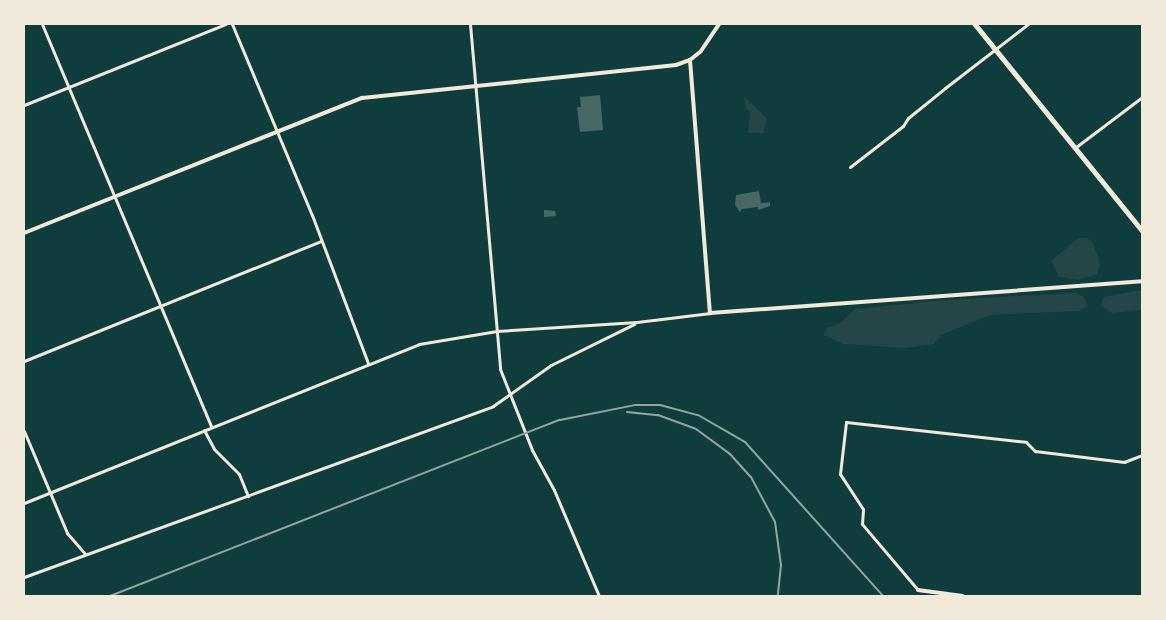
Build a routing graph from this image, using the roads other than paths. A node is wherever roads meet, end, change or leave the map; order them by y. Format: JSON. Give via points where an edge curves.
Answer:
{"nodes":[{"id":1,"x":42,"y":24,"type":"edge"},
{"id":2,"x":224,"y":24,"type":"edge"},
{"id":3,"x":232,"y":24,"type":"edge"},
{"id":4,"x":470,"y":24,"type":"edge"},
{"id":5,"x":719,"y":24,"type":"edge"},
{"id":6,"x":975,"y":24,"type":"edge"},
{"id":7,"x":1028,"y":24,"type":"edge"},
{"id":8,"x":995,"y":49,"type":"junction"},
{"id":9,"x":690,"y":60,"type":"junction"},
{"id":10,"x":477,"y":85,"type":"junction"},
{"id":11,"x":69,"y":86,"type":"junction"},
{"id":12,"x":1142,"y":97,"type":"edge"},
{"id":13,"x":24,"y":105,"type":"edge"},
{"id":14,"x":276,"y":132,"type":"junction"},
{"id":15,"x":1076,"y":147,"type":"junction"},
{"id":16,"x":850,"y":167,"type":"dead end"},
{"id":17,"x":116,"y":196,"type":"junction"},
{"id":18,"x":1142,"y":230,"type":"edge"},
{"id":19,"x":24,"y":233,"type":"edge"},
{"id":20,"x":321,"y":241,"type":"junction"},
{"id":21,"x":1142,"y":281,"type":"edge"},
{"id":22,"x":160,"y":305,"type":"junction"},
{"id":23,"x":710,"y":313,"type":"junction"},
{"id":24,"x":637,"y":322,"type":"junction"},
{"id":25,"x":497,"y":330,"type":"junction"},
{"id":26,"x":24,"y":361,"type":"edge"},
{"id":27,"x":368,"y":363,"type":"junction"},
{"id":28,"x":509,"y":396,"type":"junction"},
{"id":29,"x":211,"y":427,"type":"junction"},
{"id":30,"x":204,"y":430,"type":"junction"},
{"id":31,"x":24,"y":431,"type":"edge"},
{"id":32,"x":1142,"y":455,"type":"edge"},
{"id":33,"x":49,"y":493,"type":"junction"},
{"id":34,"x":248,"y":496,"type":"junction"},
{"id":35,"x":24,"y":503,"type":"edge"},
{"id":36,"x":85,"y":554,"type":"junction"},
{"id":37,"x":24,"y":577,"type":"edge"},
{"id":38,"x":918,"y":590,"type":"joint"},
{"id":39,"x":599,"y":596,"type":"edge"},
{"id":40,"x":963,"y":596,"type":"edge"}],
"edges":[{"from":1,"to":11,"type":"street"},
{"from":2,"to":11,"type":"street"},
{"from":3,"to":14,"type":"street"},
{"from":4,"to":10,"type":"street"},
{"from":5,"to":9,"type":"street","via":[[701,51]]},
{"from":6,"to":8,"type":"main road"},
{"from":7,"to":8,"type":"street"},
{"from":8,"to":15,"type":"main road"},
{"from":8,"to":16,"type":"street"},
{"from":9,"to":10,"type":"street","via":[[676,65],[609,73]]},
{"from":9,"to":23,"type":"street"},
{"from":10,"to":14,"type":"street","via":[[362,98]]},
{"from":10,"to":25,"type":"street"},
{"from":11,"to":13,"type":"street"},
{"from":11,"to":17,"type":"street"},
{"from":12,"to":15,"type":"street"},
{"from":14,"to":17,"type":"street"},
{"from":14,"to":20,"type":"street"},
{"from":15,"to":18,"type":"main road"},
{"from":17,"to":19,"type":"street"},
{"from":17,"to":22,"type":"street"},
{"from":20,"to":22,"type":"street"},
{"from":20,"to":27,"type":"street"},
{"from":21,"to":23,"type":"street"},
{"from":22,"to":26,"type":"street"},
{"from":22,"to":29,"type":"street"},
{"from":23,"to":24,"type":"street"},
{"from":24,"to":25,"type":"street"},
{"from":24,"to":28,"type":"street","via":[[551,365]]},
{"from":25,"to":27,"type":"street","via":[[419,344]]},
{"from":25,"to":28,"type":"street","via":[[500,369]]},
{"from":27,"to":29,"type":"street"},
{"from":28,"to":34,"type":"street","via":[[493,406]]},
{"from":28,"to":39,"type":"street"},
{"from":29,"to":30,"type":"street"},
{"from":30,"to":33,"type":"street"},
{"from":30,"to":34,"type":"street","via":[[214,449],[239,474]]},
{"from":31,"to":33,"type":"street"},
{"from":32,"to":38,"type":"street","via":[[1124,462],[1035,451],[1026,442],[846,422],[840,474],[863,509],[862,524]]},
{"from":33,"to":35,"type":"street"},
{"from":33,"to":36,"type":"street","via":[[67,533]]},
{"from":34,"to":36,"type":"street"},
{"from":36,"to":37,"type":"street"},
{"from":38,"to":40,"type":"street"}]}
